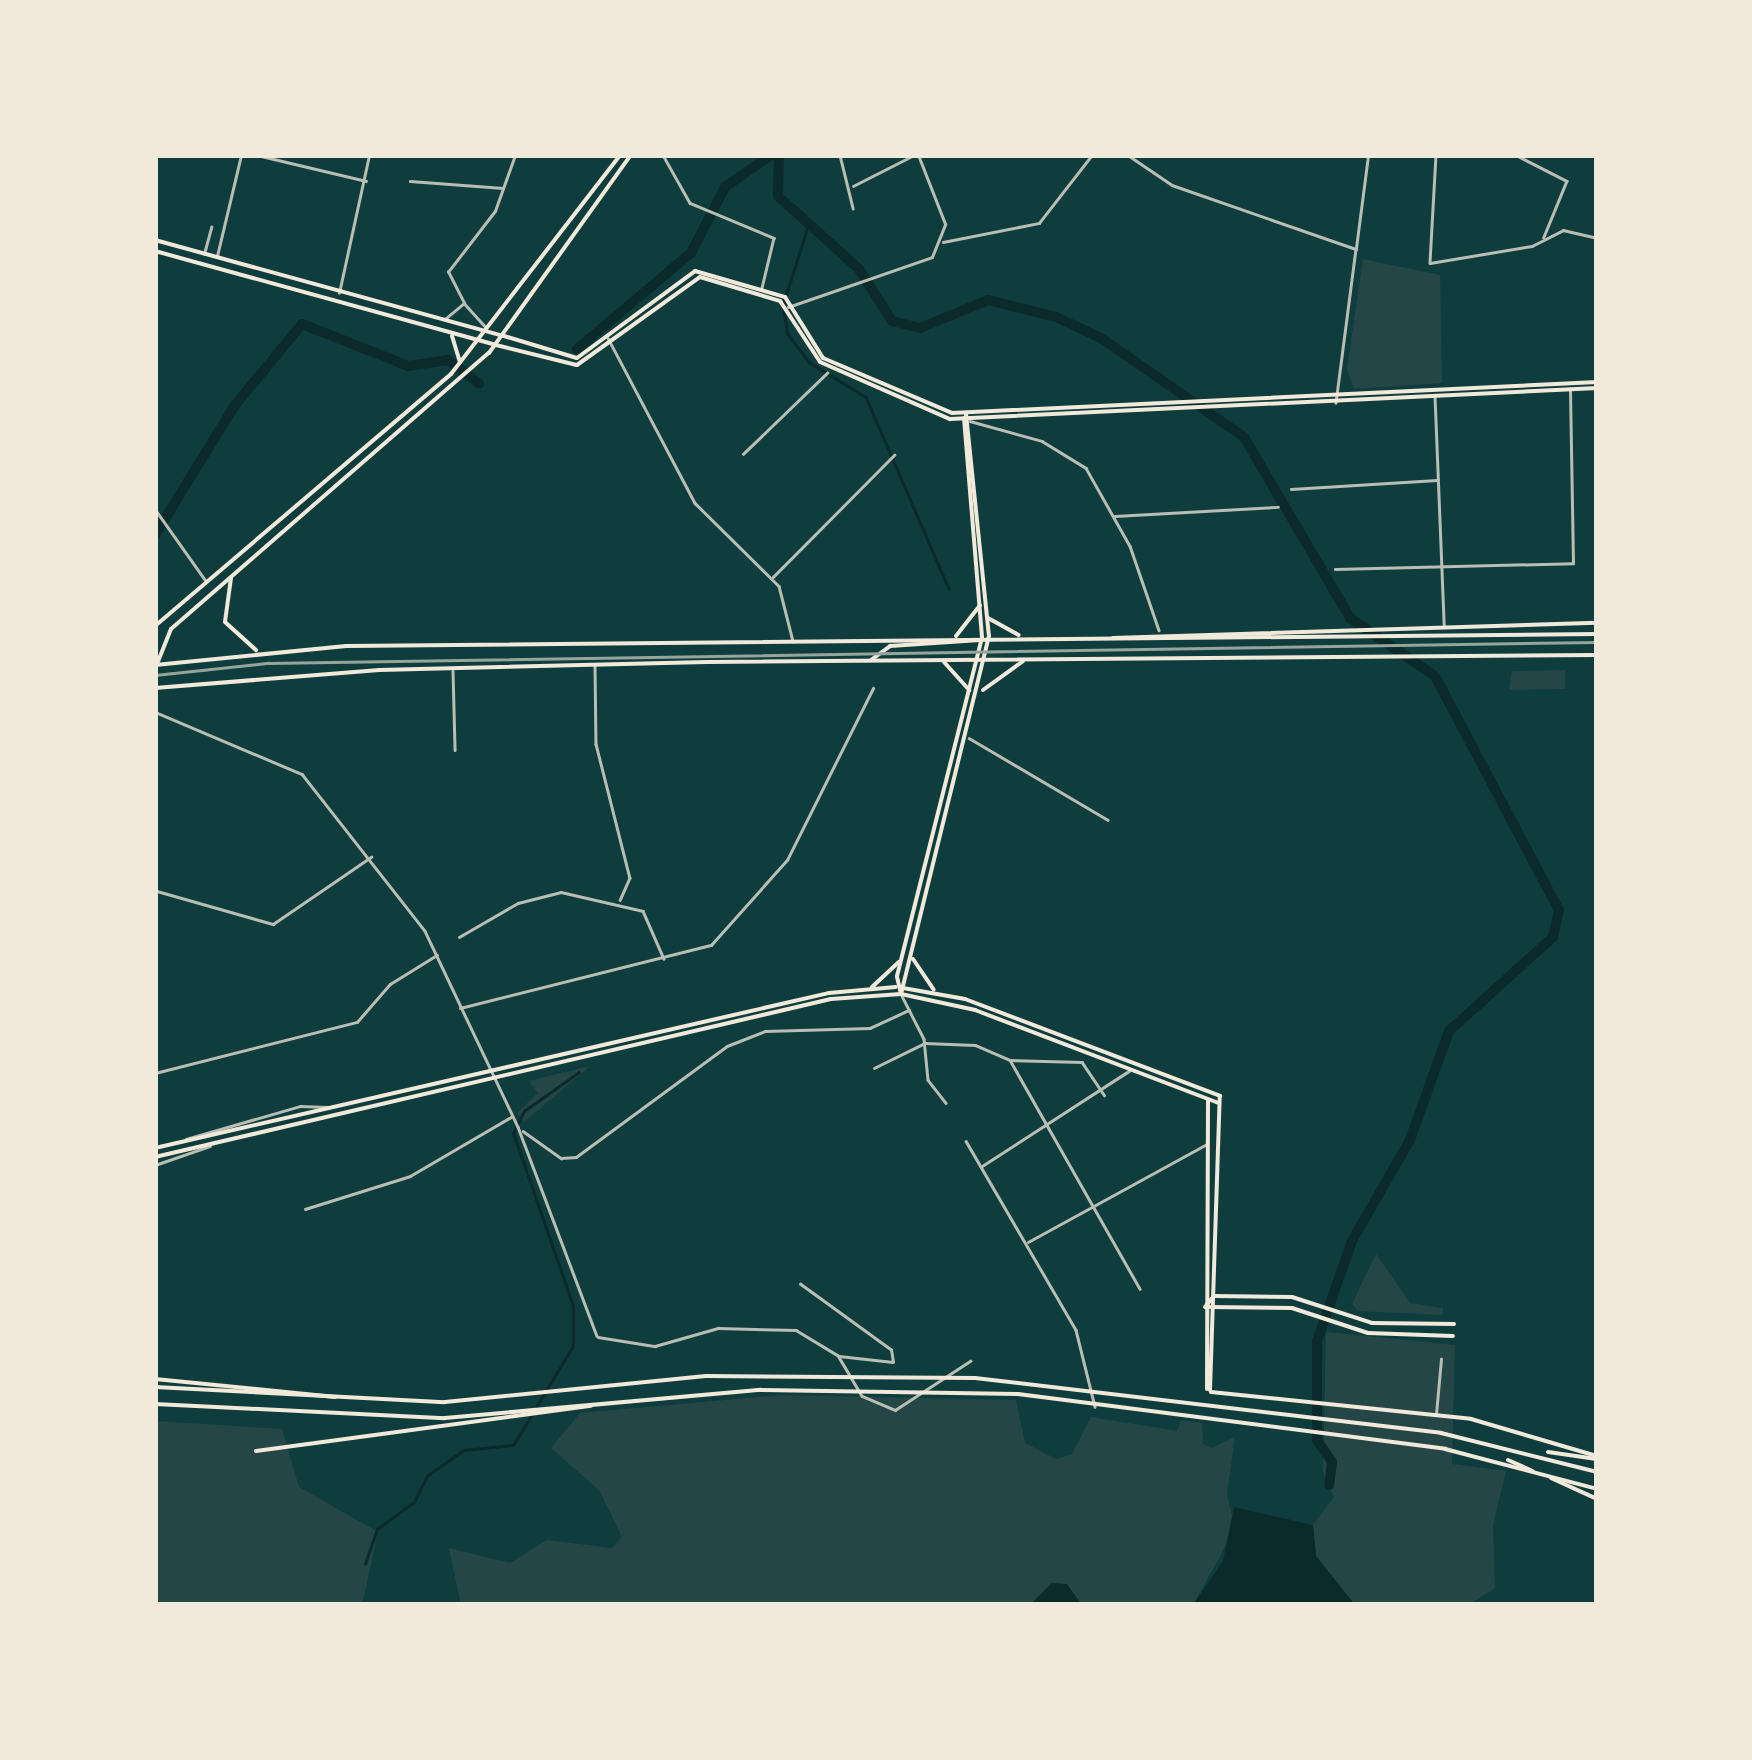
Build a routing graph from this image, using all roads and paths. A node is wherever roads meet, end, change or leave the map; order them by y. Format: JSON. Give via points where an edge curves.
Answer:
{"nodes":[{"id":1,"x":241,"y":155,"type":"edge"},
{"id":2,"x":257,"y":155,"type":"edge"},
{"id":3,"x":369,"y":155,"type":"edge"},
{"id":4,"x":515,"y":155,"type":"edge"},
{"id":5,"x":620,"y":155,"type":"edge"},
{"id":6,"x":631,"y":155,"type":"edge"},
{"id":7,"x":663,"y":155,"type":"edge"},
{"id":8,"x":840,"y":155,"type":"edge"},
{"id":9,"x":916,"y":155,"type":"edge"},
{"id":10,"x":1092,"y":155,"type":"edge"},
{"id":11,"x":1128,"y":155,"type":"edge"},
{"id":12,"x":1368,"y":155,"type":"edge"},
{"id":13,"x":1436,"y":155,"type":"edge"},
{"id":14,"x":1516,"y":155,"type":"edge"},
{"id":15,"x":366,"y":181,"type":"junction"},
{"id":16,"x":410,"y":181,"type":"dead end"},
{"id":17,"x":853,"y":186,"type":"junction"},
{"id":18,"x":504,"y":188,"type":"junction"},
{"id":19,"x":852,"y":208,"type":"dead end"},
{"id":20,"x":211,"y":227,"type":"dead end"},
{"id":21,"x":1597,"y":238,"type":"edge"},
{"id":22,"x":155,"y":240,"type":"edge"},
{"id":23,"x":1544,"y":240,"type":"junction"},
{"id":24,"x":942,"y":243,"type":"junction"},
{"id":25,"x":1356,"y":249,"type":"junction"},
{"id":26,"x":157,"y":253,"type":"edge"},
{"id":27,"x":204,"y":254,"type":"junction"},
{"id":28,"x":216,"y":257,"type":"junction"},
{"id":29,"x":761,"y":292,"type":"junction"},
{"id":30,"x":340,"y":294,"type":"junction"},
{"id":31,"x":464,"y":303,"type":"junction"},
{"id":32,"x":789,"y":304,"type":"junction"},
{"id":33,"x":416,"y":314,"type":"junction"},
{"id":34,"x":444,"y":320,"type":"junction"},
{"id":35,"x":413,"y":327,"type":"junction"},
{"id":36,"x":490,"y":331,"type":"junction"},
{"id":37,"x":448,"y":334,"type":"junction"},
{"id":38,"x":503,"y":336,"type":"junction"},
{"id":39,"x":610,"y":340,"type":"junction"},
{"id":40,"x":481,"y":341,"type":"junction"},
{"id":41,"x":496,"y":344,"type":"junction"},
{"id":42,"x":463,"y":358,"type":"junction"},
{"id":43,"x":826,"y":374,"type":"dead end"},
{"id":44,"x":1597,"y":385,"type":"edge"},
{"id":45,"x":1570,"y":389,"type":"junction"},
{"id":46,"x":1435,"y":394,"type":"junction"},
{"id":47,"x":1336,"y":400,"type":"junction"},
{"id":48,"x":966,"y":418,"type":"junction"},
{"id":49,"x":743,"y":454,"type":"dead end"},
{"id":50,"x":894,"y":455,"type":"dead end"},
{"id":51,"x":1438,"y":480,"type":"junction"},
{"id":52,"x":1291,"y":490,"type":"dead end"},
{"id":53,"x":1278,"y":506,"type":"dead end"},
{"id":54,"x":155,"y":510,"type":"edge"},
{"id":55,"x":1114,"y":516,"type":"junction"},
{"id":56,"x":1442,"y":568,"type":"junction"},
{"id":57,"x":1335,"y":569,"type":"dead end"},
{"id":58,"x":234,"y":573,"type":"junction"},
{"id":59,"x":772,"y":578,"type":"junction"},
{"id":60,"x":206,"y":582,"type":"junction"},
{"id":61,"x":980,"y":604,"type":"junction"},
{"id":62,"x":988,"y":618,"type":"junction"},
{"id":63,"x":156,"y":622,"type":"edge"},
{"id":64,"x":1597,"y":623,"type":"edge"},
{"id":65,"x":1444,"y":625,"type":"junction"},
{"id":66,"x":1159,"y":630,"type":"junction"},
{"id":67,"x":1597,"y":634,"type":"edge"},
{"id":68,"x":990,"y":636,"type":"junction"},
{"id":69,"x":1023,"y":637,"type":"junction"},
{"id":70,"x":952,"y":638,"type":"junction"},
{"id":71,"x":981,"y":638,"type":"junction"},
{"id":72,"x":1112,"y":638,"type":"junction"},
{"id":73,"x":871,"y":640,"type":"junction"},
{"id":74,"x":794,"y":642,"type":"junction"},
{"id":75,"x":882,"y":650,"type":"junction"},
{"id":76,"x":261,"y":651,"type":"junction"},
{"id":77,"x":1597,"y":655,"type":"edge"},
{"id":78,"x":870,"y":660,"type":"junction"},
{"id":79,"x":978,"y":660,"type":"junction"},
{"id":80,"x":988,"y":660,"type":"junction"},
{"id":81,"x":1028,"y":660,"type":"junction"},
{"id":82,"x":939,"y":661,"type":"junction"},
{"id":83,"x":595,"y":665,"type":"junction"},
{"id":84,"x":155,"y":666,"type":"edge"},
{"id":85,"x":453,"y":670,"type":"junction"},
{"id":86,"x":155,"y":688,"type":"edge"},
{"id":87,"x":872,"y":688,"type":"dead end"},
{"id":88,"x":970,"y":695,"type":"junction"},
{"id":89,"x":978,"y":699,"type":"junction"},
{"id":90,"x":155,"y":712,"type":"edge"},
{"id":91,"x":969,"y":738,"type":"junction"},
{"id":92,"x":455,"y":750,"type":"dead end"},
{"id":93,"x":1108,"y":820,"type":"dead end"},
{"id":94,"x":372,"y":856,"type":"junction"},
{"id":95,"x":157,"y":891,"type":"edge"},
{"id":96,"x":620,"y":901,"type":"junction"},
{"id":97,"x":458,"y":938,"type":"dead end"},
{"id":98,"x":438,"y":954,"type":"junction"},
{"id":99,"x":913,"y":954,"type":"junction"},
{"id":100,"x":901,"y":958,"type":"junction"},
{"id":101,"x":665,"y":960,"type":"junction"},
{"id":102,"x":872,"y":986,"type":"junction"},
{"id":103,"x":896,"y":987,"type":"junction"},
{"id":104,"x":904,"y":988,"type":"junction"},
{"id":105,"x":938,"y":992,"type":"junction"},
{"id":106,"x":901,"y":994,"type":"junction"},
{"id":107,"x":460,"y":1008,"type":"junction"},
{"id":108,"x":908,"y":1010,"type":"junction"},
{"id":109,"x":925,"y":1043,"type":"junction"},
{"id":110,"x":1010,"y":1060,"type":"junction"},
{"id":111,"x":874,"y":1068,"type":"dead end"},
{"id":112,"x":1130,"y":1069,"type":"junction"},
{"id":113,"x":155,"y":1073,"type":"edge"},
{"id":114,"x":488,"y":1075,"type":"junction"},
{"id":115,"x":409,"y":1094,"type":"junction"},
{"id":116,"x":1104,"y":1095,"type":"junction"},
{"id":117,"x":1220,"y":1096,"type":"junction"},
{"id":118,"x":1208,"y":1099,"type":"junction"},
{"id":119,"x":946,"y":1102,"type":"dead end"},
{"id":120,"x":1218,"y":1103,"type":"junction"},
{"id":121,"x":334,"y":1108,"type":"junction"},
{"id":122,"x":512,"y":1119,"type":"junction"},
{"id":123,"x":519,"y":1128,"type":"junction"},
{"id":124,"x":1044,"y":1130,"type":"junction"},
{"id":125,"x":966,"y":1141,"type":"dead end"},
{"id":126,"x":180,"y":1143,"type":"junction"},
{"id":127,"x":213,"y":1143,"type":"junction"},
{"id":128,"x":1208,"y":1144,"type":"junction"},
{"id":129,"x":155,"y":1148,"type":"edge"},
{"id":130,"x":155,"y":1157,"type":"edge"},
{"id":131,"x":155,"y":1165,"type":"edge"},
{"id":132,"x":980,"y":1166,"type":"junction"},
{"id":133,"x":1091,"y":1206,"type":"junction"},
{"id":134,"x":305,"y":1209,"type":"dead end"},
{"id":135,"x":1027,"y":1243,"type":"junction"},
{"id":136,"x":800,"y":1284,"type":"dead end"},
{"id":137,"x":1140,"y":1289,"type":"dead end"},
{"id":138,"x":1214,"y":1296,"type":"junction"},
{"id":139,"x":1246,"y":1296,"type":"junction"},
{"id":140,"x":1246,"y":1306,"type":"junction"},
{"id":141,"x":1208,"y":1307,"type":"junction"},
{"id":142,"x":1454,"y":1324,"type":"dead end"},
{"id":143,"x":1453,"y":1336,"type":"dead end"},
{"id":144,"x":838,"y":1356,"type":"junction"},
{"id":145,"x":1441,"y":1358,"type":"dead end"},
{"id":146,"x":970,"y":1361,"type":"dead end"},
{"id":147,"x":155,"y":1379,"type":"edge"},
{"id":148,"x":155,"y":1387,"type":"edge"},
{"id":149,"x":635,"y":1398,"type":"junction"},
{"id":150,"x":344,"y":1400,"type":"junction"},
{"id":151,"x":155,"y":1404,"type":"edge"},
{"id":152,"x":1096,"y":1407,"type":"dead end"},
{"id":153,"x":1436,"y":1416,"type":"junction"},
{"id":154,"x":1538,"y":1451,"type":"junction"},
{"id":155,"x":256,"y":1452,"type":"dead end"},
{"id":156,"x":1597,"y":1458,"type":"edge"},
{"id":157,"x":1508,"y":1460,"type":"junction"},
{"id":158,"x":1597,"y":1472,"type":"edge"},
{"id":159,"x":1597,"y":1489,"type":"edge"},
{"id":160,"x":1597,"y":1499,"type":"edge"}],
"edges":[{"from":1,"to":28,"type":"street"},
{"from":2,"to":15,"type":"street"},
{"from":3,"to":15,"type":"street"},
{"from":4,"to":18,"type":"street"},
{"from":5,"to":36,"type":"main road"},
{"from":6,"to":38,"type":"main road"},
{"from":7,"to":29,"type":"street","via":[[703,211],[774,238]]},
{"from":8,"to":17,"type":"street"},
{"from":9,"to":17,"type":"street"},
{"from":9,"to":24,"type":"street","via":[[943,212]]},
{"from":10,"to":24,"type":"street","via":[[1039,222]]},
{"from":11,"to":25,"type":"street","via":[[1172,186]]},
{"from":12,"to":25,"type":"street"},
{"from":13,"to":23,"type":"street","via":[[1430,262]]},
{"from":14,"to":23,"type":"street","via":[[1567,181]]},
{"from":15,"to":30,"type":"street"},
{"from":16,"to":18,"type":"street"},
{"from":17,"to":19,"type":"street"},
{"from":18,"to":31,"type":"street","via":[[448,272]]},
{"from":20,"to":27,"type":"street"},
{"from":21,"to":23,"type":"street","via":[[1568,229]]},
{"from":22,"to":27,"type":"main road"},
{"from":24,"to":32,"type":"street","via":[[926,262]]},
{"from":25,"to":47,"type":"street"},
{"from":26,"to":35,"type":"main road"},
{"from":27,"to":28,"type":"main road"},
{"from":28,"to":30,"type":"main road"},
{"from":29,"to":32,"type":"main road"},
{"from":29,"to":39,"type":"main road","via":[[690,272]]},
{"from":30,"to":33,"type":"main road"},
{"from":31,"to":34,"type":"street"},
{"from":31,"to":36,"type":"street"},
{"from":32,"to":48,"type":"main road","via":[[808,342],[830,362],[923,406]]},
{"from":33,"to":34,"type":"main road"},
{"from":33,"to":35,"type":"main road"},
{"from":34,"to":36,"type":"main road"},
{"from":35,"to":37,"type":"main road"},
{"from":36,"to":38,"type":"main road"},
{"from":36,"to":40,"type":"main road"},
{"from":37,"to":40,"type":"main road"},
{"from":37,"to":42,"type":"main road"},
{"from":38,"to":39,"type":"main road","via":[[566,360]]},
{"from":38,"to":41,"type":"main road"},
{"from":39,"to":41,"type":"main road","via":[[568,366]]},
{"from":39,"to":59,"type":"street","via":[[694,503]]},
{"from":40,"to":41,"type":"main road"},
{"from":40,"to":42,"type":"main road"},
{"from":41,"to":58,"type":"main road"},
{"from":42,"to":60,"type":"main road"},
{"from":43,"to":49,"type":"street"},
{"from":44,"to":45,"type":"main road"},
{"from":44,"to":46,"type":"main road"},
{"from":45,"to":46,"type":"main road"},
{"from":45,"to":56,"type":"street","via":[[1576,559]]},
{"from":46,"to":47,"type":"main road"},
{"from":46,"to":51,"type":"street"},
{"from":47,"to":48,"type":"main road"},
{"from":47,"to":48,"type":"main road"},
{"from":48,"to":55,"type":"street","via":[[1072,458]]},
{"from":48,"to":61,"type":"main road"},
{"from":48,"to":62,"type":"main road"},
{"from":50,"to":59,"type":"street"},
{"from":51,"to":52,"type":"street"},
{"from":51,"to":56,"type":"street"},
{"from":53,"to":55,"type":"street"},
{"from":54,"to":60,"type":"street"},
{"from":55,"to":66,"type":"street"},
{"from":56,"to":57,"type":"street"},
{"from":56,"to":65,"type":"street"},
{"from":58,"to":76,"type":"main road","via":[[225,622],[237,642]]},
{"from":58,"to":84,"type":"main road","via":[[168,632]]},
{"from":59,"to":74,"type":"street"},
{"from":60,"to":63,"type":"main road"},
{"from":61,"to":70,"type":"main road","via":[[972,626]]},
{"from":61,"to":71,"type":"main road"},
{"from":62,"to":68,"type":"main road"},
{"from":62,"to":69,"type":"main road"},
{"from":64,"to":65,"type":"main road"},
{"from":65,"to":66,"type":"main road"},
{"from":66,"to":72,"type":"main road"},
{"from":67,"to":72,"type":"main road"},
{"from":68,"to":69,"type":"main road"},
{"from":68,"to":71,"type":"main road"},
{"from":68,"to":80,"type":"main road"},
{"from":69,"to":72,"type":"main road"},
{"from":70,"to":71,"type":"main road"},
{"from":70,"to":73,"type":"main road"},
{"from":71,"to":75,"type":"main road"},
{"from":71,"to":79,"type":"main road"},
{"from":73,"to":74,"type":"main road"},
{"from":73,"to":75,"type":"main road"},
{"from":74,"to":76,"type":"main road"},
{"from":75,"to":78,"type":"main road"},
{"from":76,"to":84,"type":"main road"},
{"from":77,"to":81,"type":"main road"},
{"from":78,"to":82,"type":"main road"},
{"from":78,"to":83,"type":"main road"},
{"from":79,"to":80,"type":"main road"},
{"from":79,"to":82,"type":"main road"},
{"from":79,"to":88,"type":"main road"},
{"from":80,"to":81,"type":"main road"},
{"from":80,"to":89,"type":"main road"},
{"from":81,"to":89,"type":"main road","via":[[996,675]]},
{"from":82,"to":88,"type":"main road","via":[[962,673]]},
{"from":83,"to":85,"type":"main road"},
{"from":83,"to":96,"type":"street","via":[[596,744],[630,878]]},
{"from":85,"to":86,"type":"main road"},
{"from":85,"to":92,"type":"street"},
{"from":87,"to":101,"type":"street","via":[[779,871],[711,946]]},
{"from":88,"to":100,"type":"main road"},
{"from":89,"to":91,"type":"main road"},
{"from":90,"to":94,"type":"street","via":[[302,774]]},
{"from":91,"to":93,"type":"street"},
{"from":91,"to":99,"type":"main road"},
{"from":94,"to":95,"type":"street","via":[[273,924]]},
{"from":94,"to":98,"type":"street"},
{"from":96,"to":97,"type":"street","via":[[546,894]]},
{"from":96,"to":101,"type":"street","via":[[651,918]]},
{"from":98,"to":107,"type":"street"},
{"from":98,"to":113,"type":"street","via":[[390,984],[358,1022]]},
{"from":99,"to":104,"type":"main road"},
{"from":99,"to":105,"type":"main road","via":[[918,978]]},
{"from":100,"to":102,"type":"main road"},
{"from":100,"to":103,"type":"main road"},
{"from":101,"to":107,"type":"street"},
{"from":102,"to":103,"type":"main road"},
{"from":102,"to":114,"type":"main road"},
{"from":103,"to":104,"type":"main road"},
{"from":103,"to":106,"type":"main road"},
{"from":104,"to":105,"type":"main road"},
{"from":104,"to":106,"type":"main road"},
{"from":105,"to":117,"type":"main road"},
{"from":106,"to":108,"type":"street"},
{"from":106,"to":112,"type":"main road","via":[[974,1010]]},
{"from":106,"to":114,"type":"main road","via":[[832,999]]},
{"from":107,"to":114,"type":"street"},
{"from":108,"to":109,"type":"street"},
{"from":108,"to":123,"type":"street","via":[[870,1028],[765,1031],[726,1047],[576,1157]]},
{"from":109,"to":110,"type":"street","via":[[975,1045]]},
{"from":109,"to":111,"type":"street"},
{"from":109,"to":119,"type":"street","via":[[928,1080]]},
{"from":110,"to":116,"type":"street","via":[[1082,1062]]},
{"from":110,"to":124,"type":"street"},
{"from":112,"to":116,"type":"street"},
{"from":112,"to":118,"type":"main road"},
{"from":114,"to":115,"type":"main road"},
{"from":114,"to":122,"type":"street"},
{"from":115,"to":121,"type":"main road"},
{"from":115,"to":127,"type":"main road"},
{"from":116,"to":124,"type":"street"},
{"from":117,"to":118,"type":"main road"},
{"from":117,"to":120,"type":"main road"},
{"from":118,"to":120,"type":"main road"},
{"from":118,"to":128,"type":"main road"},
{"from":120,"to":138,"type":"main road"},
{"from":121,"to":126,"type":"main road"},
{"from":121,"to":126,"type":"street","via":[[300,1106]]},
{"from":122,"to":123,"type":"street"},
{"from":122,"to":134,"type":"street","via":[[404,1179]]},
{"from":123,"to":144,"type":"street","via":[[597,1336],[655,1346],[718,1328],[796,1330]]},
{"from":124,"to":132,"type":"street"},
{"from":124,"to":133,"type":"street"},
{"from":125,"to":132,"type":"street"},
{"from":126,"to":129,"type":"main road"},
{"from":127,"to":130,"type":"main road"},
{"from":127,"to":131,"type":"street"},
{"from":128,"to":133,"type":"street"},
{"from":128,"to":141,"type":"main road"},
{"from":132,"to":135,"type":"street"},
{"from":133,"to":135,"type":"street"},
{"from":133,"to":137,"type":"street"},
{"from":135,"to":152,"type":"street","via":[[1076,1330]]},
{"from":136,"to":144,"type":"street","via":[[894,1358],[883,1366]]},
{"from":138,"to":139,"type":"main road"},
{"from":138,"to":141,"type":"main road"},
{"from":139,"to":140,"type":"main road"},
{"from":139,"to":142,"type":"main road","via":[[1316,1304],[1334,1313]]},
{"from":140,"to":141,"type":"main road"},
{"from":140,"to":143,"type":"main road","via":[[1330,1324]]},
{"from":141,"to":153,"type":"main road","via":[[1202,1376],[1210,1392]]},
{"from":144,"to":146,"type":"street","via":[[862,1396],[895,1410]]},
{"from":145,"to":153,"type":"street"},
{"from":147,"to":150,"type":"main road"},
{"from":148,"to":150,"type":"main road"},
{"from":149,"to":151,"type":"main road","via":[[445,1418]]},
{"from":149,"to":155,"type":"main road"},
{"from":149,"to":157,"type":"main road","via":[[821,1390],[1018,1394]]},
{"from":150,"to":154,"type":"main road","via":[[445,1402],[676,1379],[975,1378]]},
{"from":153,"to":156,"type":"main road","via":[[1521,1430]]},
{"from":154,"to":156,"type":"main road"},
{"from":154,"to":158,"type":"main road"},
{"from":157,"to":159,"type":"main road"},
{"from":157,"to":160,"type":"main road"}]}
